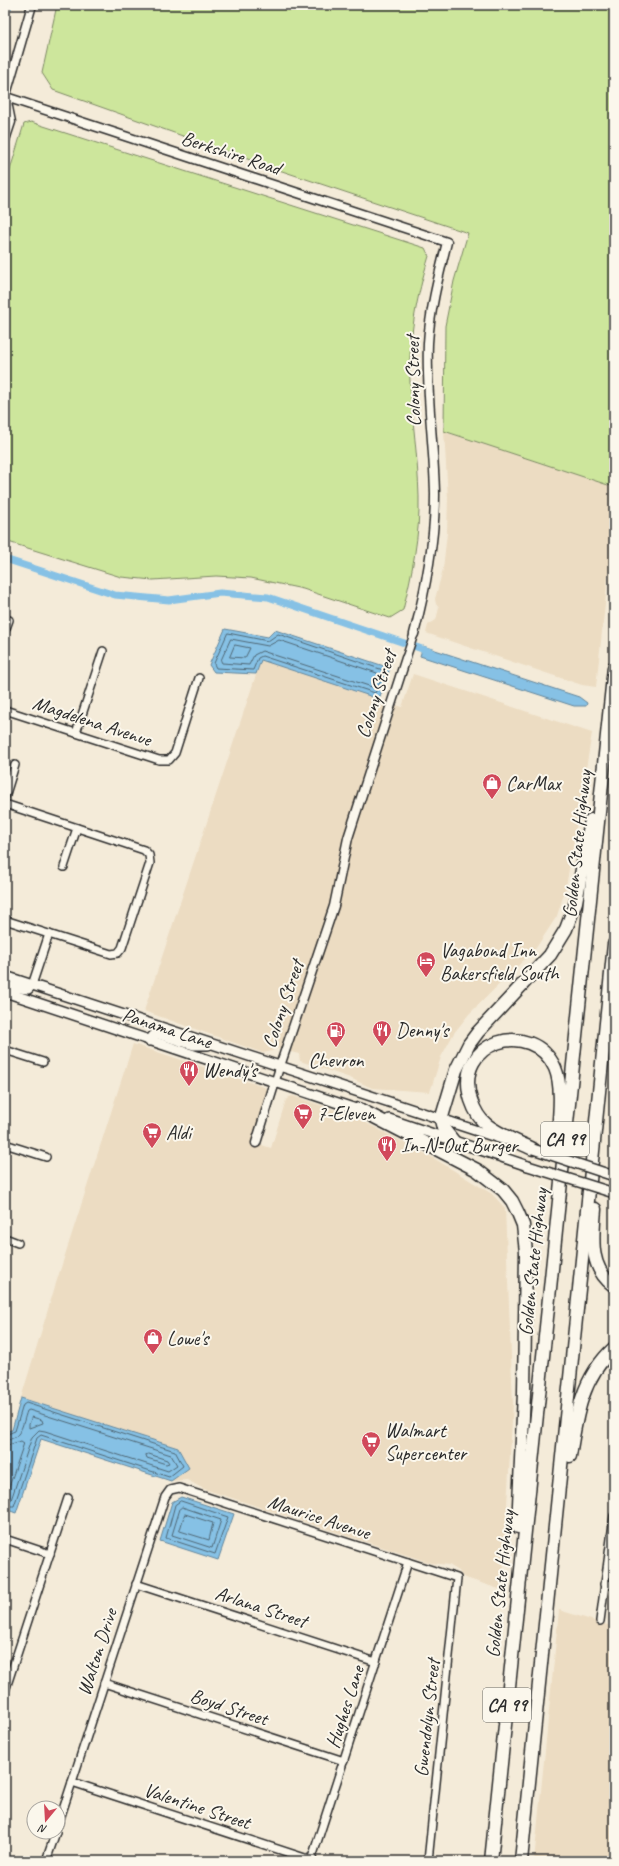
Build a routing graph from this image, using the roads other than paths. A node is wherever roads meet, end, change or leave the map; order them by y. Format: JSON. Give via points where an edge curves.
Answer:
{"nodes":[{"id":1,"x":32,"y":5,"type":"edge"},
{"id":2,"x":5,"y":97,"type":"edge"},
{"id":3,"x":5,"y":140,"type":"edge"},
{"id":4,"x":447,"y":242,"type":"joint"},
{"id":5,"x":8,"y":620,"type":"dead end"},
{"id":6,"x":5,"y":631,"type":"edge"},
{"id":7,"x":414,"y":634,"type":"joint"},
{"id":8,"x":103,"y":651,"type":"dead end"},
{"id":9,"x":406,"y":658,"type":"joint"},
{"id":10,"x":614,"y":667,"type":"edge"},
{"id":11,"x":199,"y":678,"type":"dead end"},
{"id":12,"x":5,"y":710,"type":"edge"},
{"id":13,"x":608,"y":731,"type":"junction"},
{"id":14,"x":76,"y":733,"type":"junction"},
{"id":15,"x":15,"y":765,"type":"dead end"},
{"id":16,"x":5,"y":797,"type":"edge"},
{"id":17,"x":5,"y":804,"type":"edge"},
{"id":18,"x":77,"y":828,"type":"junction"},
{"id":19,"x":64,"y":867,"type":"dead end"},
{"id":20,"x":5,"y":920,"type":"edge"},
{"id":21,"x":49,"y":934,"type":"junction"},
{"id":22,"x":614,"y":944,"type":"edge"},
{"id":23,"x":5,"y":976,"type":"edge"},
{"id":24,"x":32,"y":984,"type":"junction"},
{"id":25,"x":5,"y":989,"type":"edge"},
{"id":26,"x":5,"y":992,"type":"edge"},
{"id":27,"x":149,"y":1041,"type":"junction"},
{"id":28,"x":216,"y":1045,"type":"junction"},
{"id":29,"x":5,"y":1050,"type":"edge"},
{"id":30,"x":43,"y":1062,"type":"dead end"},
{"id":31,"x":280,"y":1066,"type":"junction"},
{"id":32,"x":275,"y":1082,"type":"junction"},
{"id":33,"x":599,"y":1088,"type":"junction"},
{"id":34,"x":359,"y":1110,"type":"junction"},
{"id":35,"x":441,"y":1120,"type":"junction"},
{"id":36,"x":454,"y":1142,"type":"junction"},
{"id":37,"x":256,"y":1143,"type":"dead end"},
{"id":38,"x":5,"y":1144,"type":"edge"},
{"id":39,"x":533,"y":1150,"type":"junction"},
{"id":40,"x":46,"y":1157,"type":"dead end"},
{"id":41,"x":614,"y":1176,"type":"edge"},
{"id":42,"x":614,"y":1193,"type":"edge"},
{"id":43,"x":5,"y":1238,"type":"edge"},
{"id":44,"x":18,"y":1243,"type":"dead end"},
{"id":45,"x":552,"y":1260,"type":"junction"},
{"id":46,"x":614,"y":1286,"type":"edge"},
{"id":47,"x":614,"y":1348,"type":"edge"},
{"id":48,"x":170,"y":1490,"type":"joint"},
{"id":49,"x":68,"y":1498,"type":"dead end"},
{"id":50,"x":614,"y":1516,"type":"edge"},
{"id":51,"x":5,"y":1539,"type":"edge"},
{"id":52,"x":523,"y":1548,"type":"junction"},
{"id":53,"x":50,"y":1554,"type":"junction"},
{"id":54,"x":408,"y":1562,"type":"junction"},
{"id":55,"x":551,"y":1575,"type":"junction"},
{"id":56,"x":457,"y":1578,"type":"joint"},
{"id":57,"x":136,"y":1584,"type":"junction"},
{"id":58,"x":604,"y":1584,"type":"junction"},
{"id":59,"x":614,"y":1585,"type":"edge"},
{"id":60,"x":600,"y":1621,"type":"dead end"},
{"id":61,"x":376,"y":1662,"type":"junction"},
{"id":62,"x":104,"y":1683,"type":"junction"},
{"id":63,"x":5,"y":1691,"type":"edge"},
{"id":64,"x":344,"y":1761,"type":"junction"},
{"id":65,"x":72,"y":1782,"type":"junction"},
{"id":66,"x":66,"y":1800,"type":"edge"},
{"id":67,"x":53,"y":1840,"type":"edge"},
{"id":68,"x":46,"y":1861,"type":"edge"},
{"id":69,"x":311,"y":1861,"type":"edge"},
{"id":70,"x":428,"y":1861,"type":"edge"},
{"id":71,"x":491,"y":1861,"type":"edge"},
{"id":72,"x":521,"y":1861,"type":"edge"}],
"edges":[{"from":1,"to":2,"type":"street"},
{"from":2,"to":3,"type":"street","via":[[11,122]]},
{"from":2,"to":4,"type":"street","name":"Berkshire Road"},
{"from":4,"to":7,"type":"street","name":"Colony Street","via":[[436,286],[428,342],[427,382],[435,493],[434,524],[427,582]]},
{"from":5,"to":6,"type":"street"},
{"from":7,"to":9,"type":"street","name":"Colony Street"},
{"from":8,"to":14,"type":"street"},
{"from":9,"to":31,"type":"street","name":"Colony Street","via":[[350,831],[334,906]]},
{"from":10,"to":13,"type":"highway","name":"Golden State Highway","number":"CA 99"},
{"from":11,"to":14,"type":"street","name":"Magdelena Avenue","via":[[176,752],[169,760],[159,760]]},
{"from":12,"to":14,"type":"street","name":"Magdelena Avenue"},
{"from":13,"to":35,"type":"highway","via":[[572,917],[550,955],[469,1044],[456,1070]]},
{"from":13,"to":45,"type":"highway","name":"Golden State Highway","number":"CA 99"},
{"from":15,"to":16,"type":"street"},
{"from":17,"to":18,"type":"street"},
{"from":18,"to":19,"type":"street"},
{"from":18,"to":21,"type":"street","via":[[144,850],[149,855],[150,863],[122,948],[118,952],[111,954]]},
{"from":20,"to":21,"type":"street"},
{"from":21,"to":24,"type":"street"},
{"from":22,"to":33,"type":"highway","number":"CA 99"},
{"from":23,"to":24,"type":"main road","name":"Panama Lane"},
{"from":24,"to":25,"type":"main road","via":[[28,990],[11,987]]},
{"from":24,"to":28,"type":"main road","name":"Panama Lane"},
{"from":26,"to":27,"type":"main road","name":"Panama Lane"},
{"from":27,"to":28,"type":"main road","via":[[154,1034],[158,1034],[194,1045]]},
{"from":27,"to":32,"type":"main road","name":"Panama Lane"},
{"from":28,"to":31,"type":"main road","name":"Panama Lane"},
{"from":29,"to":30,"type":"street"},
{"from":31,"to":32,"type":"street","name":"Colony Street"},
{"from":31,"to":35,"type":"main road","name":"Panama Lane"},
{"from":32,"to":34,"type":"main road","name":"Panama Lane"},
{"from":32,"to":37,"type":"street","name":"Colony Street"},
{"from":33,"to":46,"type":"highway","via":[[593,1252],[599,1269]]},
{"from":33,"to":55,"type":"highway","number":"CA 99"},
{"from":34,"to":36,"type":"main road","name":"Panama Lane"},
{"from":34,"to":52,"type":"highway","via":[[491,1179],[512,1201],[523,1225],[526,1252],[524,1385],[518,1526]]},
{"from":35,"to":36,"type":"highway","via":[[443,1128]]},
{"from":35,"to":39,"type":"main road","name":"Panama Lane"},
{"from":36,"to":42,"type":"main road","name":"Panama Lane","bridge":true},
{"from":38,"to":40,"type":"street"},
{"from":39,"to":41,"type":"main road","name":"Panama Lane","bridge":true},
{"from":39,"to":45,"type":"highway","via":[[487,1125],[473,1106],[467,1089],[468,1073],[474,1060],[480,1052],[496,1043],[517,1040],[537,1048],[550,1060],[558,1076]]},
{"from":43,"to":44,"type":"street"},
{"from":45,"to":52,"type":"highway","name":"Golden State Highway","number":"CA 99"},
{"from":47,"to":55,"type":"highway","via":[[594,1372],[581,1398]]},
{"from":48,"to":54,"type":"street","name":"Maurice Avenue","via":[[179,1488]]},
{"from":48,"to":57,"type":"street","name":"Walton Drive","via":[[165,1497]]},
{"from":49,"to":53,"type":"street"},
{"from":50,"to":58,"type":"street"},
{"from":51,"to":53,"type":"street"},
{"from":52,"to":71,"type":"highway","name":"Golden State Highway","number":"CA 99"},
{"from":53,"to":63,"type":"street"},
{"from":54,"to":56,"type":"street","name":"Maurice Avenue"},
{"from":54,"to":61,"type":"street","name":"Hughes Lane"},
{"from":55,"to":72,"type":"highway","number":"CA 99"},
{"from":56,"to":70,"type":"street","name":"Gwendolyn Street"},
{"from":57,"to":61,"type":"street","name":"Arlana Street"},
{"from":57,"to":62,"type":"street","name":"Walton Drive"},
{"from":58,"to":59,"type":"street"},
{"from":58,"to":60,"type":"street"},
{"from":61,"to":64,"type":"street","name":"Hughes Lane"},
{"from":62,"to":64,"type":"street","name":"Boyd Street"},
{"from":62,"to":65,"type":"street","name":"Walton Drive"},
{"from":64,"to":69,"type":"street","name":"Hughes Lane"},
{"from":65,"to":66,"type":"street","name":"Walton Drive"},
{"from":65,"to":69,"type":"street","name":"Valentine Street"},
{"from":67,"to":68,"type":"street"}]}
